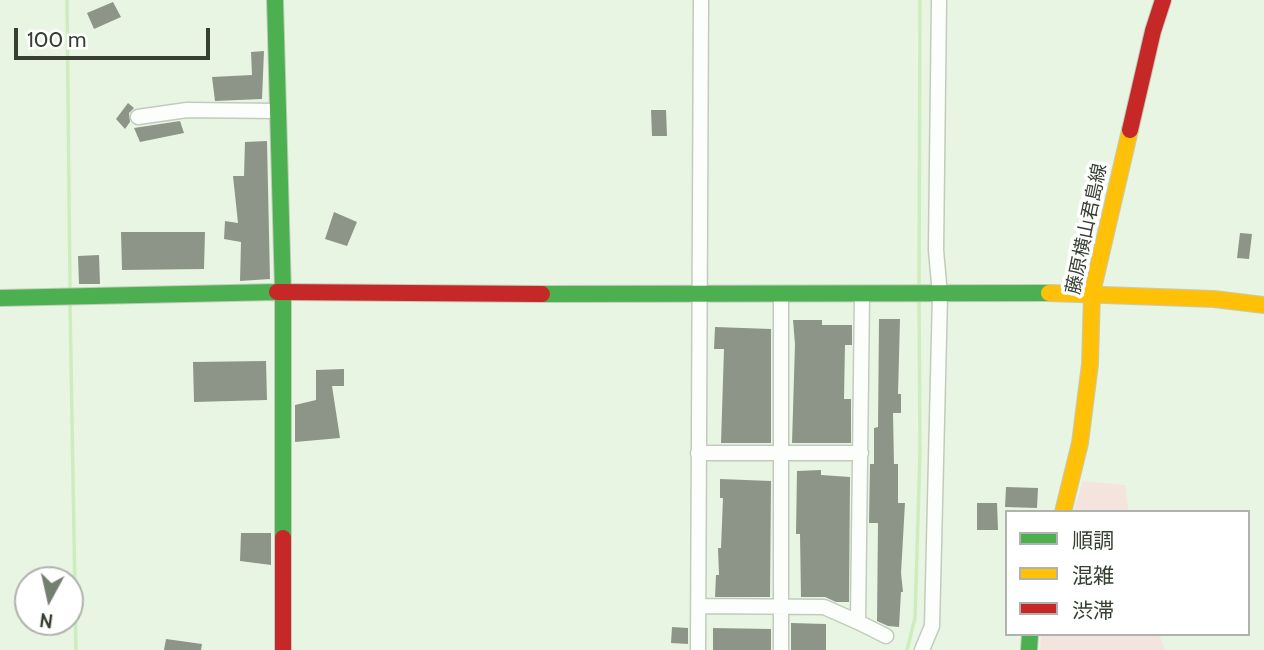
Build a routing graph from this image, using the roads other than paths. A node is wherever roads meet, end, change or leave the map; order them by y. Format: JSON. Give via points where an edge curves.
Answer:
{"nodes":[{"id":1,"x":275,"y":0,"type":"edge"},
{"id":2,"x":701,"y":0,"type":"edge"},
{"id":3,"x":939,"y":0,"type":"edge"},
{"id":4,"x":1163,"y":0,"type":"edge"},
{"id":5,"x":278,"y":111,"type":"junction"},
{"id":6,"x":138,"y":117,"type":"dead end"},
{"id":7,"x":283,"y":292,"type":"junction"},
{"id":8,"x":1092,"y":293,"type":"junction"},
{"id":9,"x":702,"y":295,"type":"junction"},
{"id":10,"x":780,"y":295,"type":"junction"},
{"id":11,"x":862,"y":295,"type":"junction"},
{"id":12,"x":940,"y":295,"type":"junction"},
{"id":13,"x":0,"y":298,"type":"edge"},
{"id":14,"x":1264,"y":305,"type":"edge"},
{"id":15,"x":698,"y":453,"type":"junction"},
{"id":16,"x":782,"y":453,"type":"junction"},
{"id":17,"x":861,"y":453,"type":"junction"},
{"id":18,"x":1063,"y":510,"type":"edge"},
{"id":19,"x":699,"y":606,"type":"junction"},
{"id":20,"x":782,"y":608,"type":"junction"},
{"id":21,"x":858,"y":622,"type":"junction"},
{"id":22,"x":886,"y":636,"type":"dead end"},
{"id":23,"x":283,"y":650,"type":"edge"},
{"id":24,"x":698,"y":650,"type":"edge"},
{"id":25,"x":781,"y":650,"type":"edge"},
{"id":26,"x":922,"y":650,"type":"edge"}],
"edges":[{"from":1,"to":5,"type":"street"},
{"from":2,"to":9,"type":"street"},
{"from":3,"to":12,"type":"street","via":[[936,250]]},
{"from":4,"to":8,"type":"street","name":"藤原横山君島線"},
{"from":5,"to":6,"type":"street","via":[[187,110]]},
{"from":5,"to":7,"type":"street"},
{"from":7,"to":9,"type":"street"},
{"from":7,"to":13,"type":"street"},
{"from":7,"to":23,"type":"street"},
{"from":8,"to":12,"type":"street"},
{"from":8,"to":14,"type":"street"},
{"from":8,"to":18,"type":"street","name":"藤原横山君島線","via":[[1090,365],[1080,443]]},
{"from":9,"to":10,"type":"street"},
{"from":9,"to":15,"type":"street"},
{"from":10,"to":11,"type":"street"},
{"from":10,"to":16,"type":"street"},
{"from":11,"to":12,"type":"street"},
{"from":11,"to":17,"type":"street"},
{"from":12,"to":26,"type":"street","via":[[932,626]]},
{"from":15,"to":16,"type":"street"},
{"from":15,"to":19,"type":"street"},
{"from":16,"to":17,"type":"street"},
{"from":16,"to":20,"type":"street"},
{"from":17,"to":21,"type":"street"},
{"from":19,"to":20,"type":"street"},
{"from":19,"to":24,"type":"street"},
{"from":20,"to":21,"type":"street","via":[[824,607]]},
{"from":20,"to":25,"type":"street"},
{"from":21,"to":22,"type":"street"}]}
